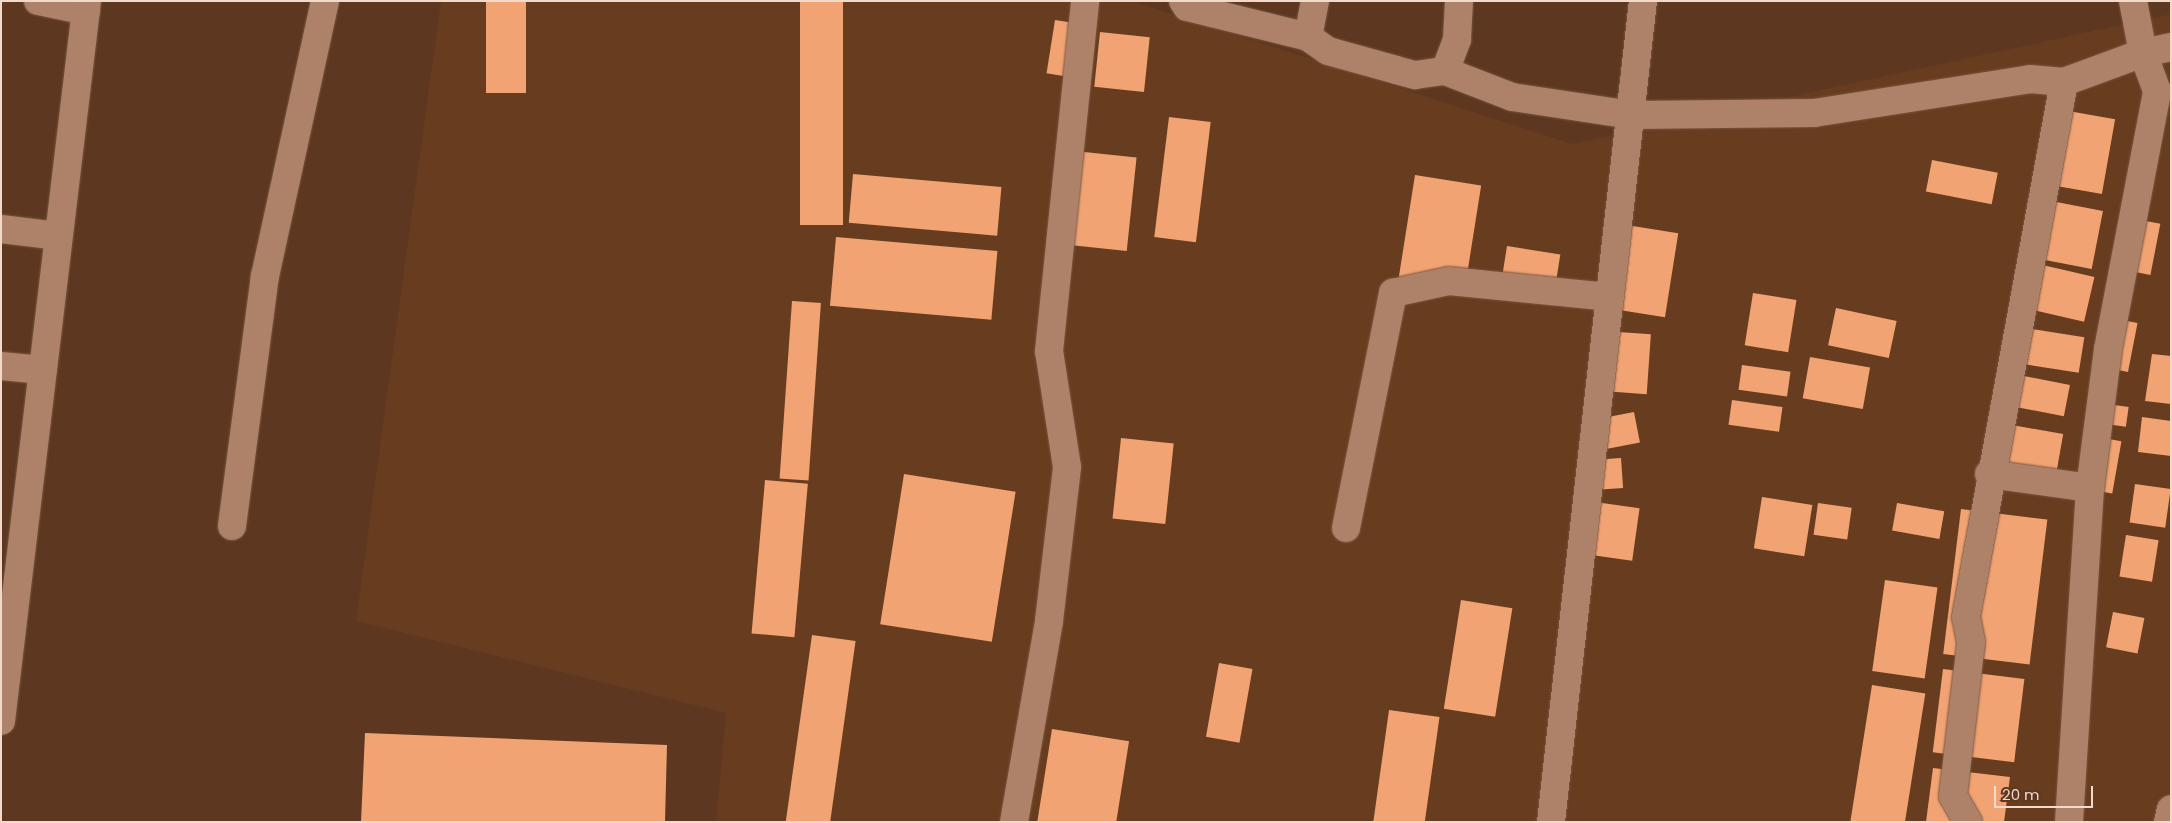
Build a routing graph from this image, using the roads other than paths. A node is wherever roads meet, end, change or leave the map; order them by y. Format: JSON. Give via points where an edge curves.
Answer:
{"nodes":[{"id":1,"x":38,"y":1,"type":"edge"},
{"id":2,"x":326,"y":1,"type":"edge"},
{"id":3,"x":1085,"y":1,"type":"edge"},
{"id":4,"x":1183,"y":1,"type":"edge"},
{"id":5,"x":1315,"y":1,"type":"edge"},
{"id":6,"x":1459,"y":1,"type":"edge"},
{"id":7,"x":1644,"y":1,"type":"edge"},
{"id":8,"x":2133,"y":1,"type":"edge"},
{"id":9,"x":87,"y":6,"type":"edge"},
{"id":10,"x":1308,"y":37,"type":"junction"},
{"id":11,"x":2171,"y":47,"type":"edge"},
{"id":12,"x":2143,"y":53,"type":"junction"},
{"id":13,"x":1445,"y":71,"type":"junction"},
{"id":14,"x":2064,"y":82,"type":"junction"},
{"id":15,"x":1633,"y":115,"type":"junction"},
{"id":16,"x":1,"y":230,"type":"edge"},
{"id":17,"x":58,"y":236,"type":"junction"},
{"id":18,"x":1608,"y":297,"type":"junction"},
{"id":19,"x":1,"y":366,"type":"edge"},
{"id":20,"x":43,"y":370,"type":"junction"},
{"id":21,"x":1990,"y":474,"type":"junction"},
{"id":22,"x":2090,"y":488,"type":"junction"},
{"id":23,"x":232,"y":526,"type":"dead end"},
{"id":24,"x":1346,"y":528,"type":"dead end"},
{"id":25,"x":1,"y":721,"type":"edge"},
{"id":26,"x":2171,"y":809,"type":"edge"},
{"id":27,"x":1014,"y":822,"type":"edge"},
{"id":28,"x":1551,"y":822,"type":"edge"},
{"id":29,"x":1968,"y":822,"type":"edge"},
{"id":30,"x":2069,"y":822,"type":"edge"},
{"id":31,"x":2168,"y":822,"type":"edge"}],
"edges":[{"from":1,"to":9,"type":"street"},
{"from":2,"to":23,"type":"street","via":[[265,276]]},
{"from":3,"to":27,"type":"street","via":[[1049,351],[1067,467],[1049,621]]},
{"from":4,"to":10,"type":"street","via":[[1187,7]]},
{"from":5,"to":10,"type":"street"},
{"from":6,"to":13,"type":"street","via":[[1457,38]]},
{"from":7,"to":15,"type":"street"},
{"from":8,"to":12,"type":"street"},
{"from":9,"to":17,"type":"street"},
{"from":10,"to":13,"type":"street","via":[[1328,51],[1415,75]]},
{"from":11,"to":12,"type":"street"},
{"from":12,"to":14,"type":"street"},
{"from":12,"to":22,"type":"street","via":[[2157,91],[2108,349]]},
{"from":13,"to":15,"type":"street","via":[[1512,97]]},
{"from":14,"to":15,"type":"street","via":[[2030,79],[1814,114]]},
{"from":14,"to":21,"type":"street"},
{"from":15,"to":18,"type":"street"},
{"from":16,"to":17,"type":"street"},
{"from":17,"to":20,"type":"street"},
{"from":18,"to":24,"type":"street","via":[[1449,281],[1393,293]]},
{"from":18,"to":28,"type":"street"},
{"from":19,"to":20,"type":"street"},
{"from":20,"to":25,"type":"street"},
{"from":21,"to":22,"type":"street"},
{"from":21,"to":29,"type":"street","via":[[1966,617],[1971,642],[1953,796]]},
{"from":22,"to":30,"type":"street"},
{"from":26,"to":31,"type":"street"}]}
